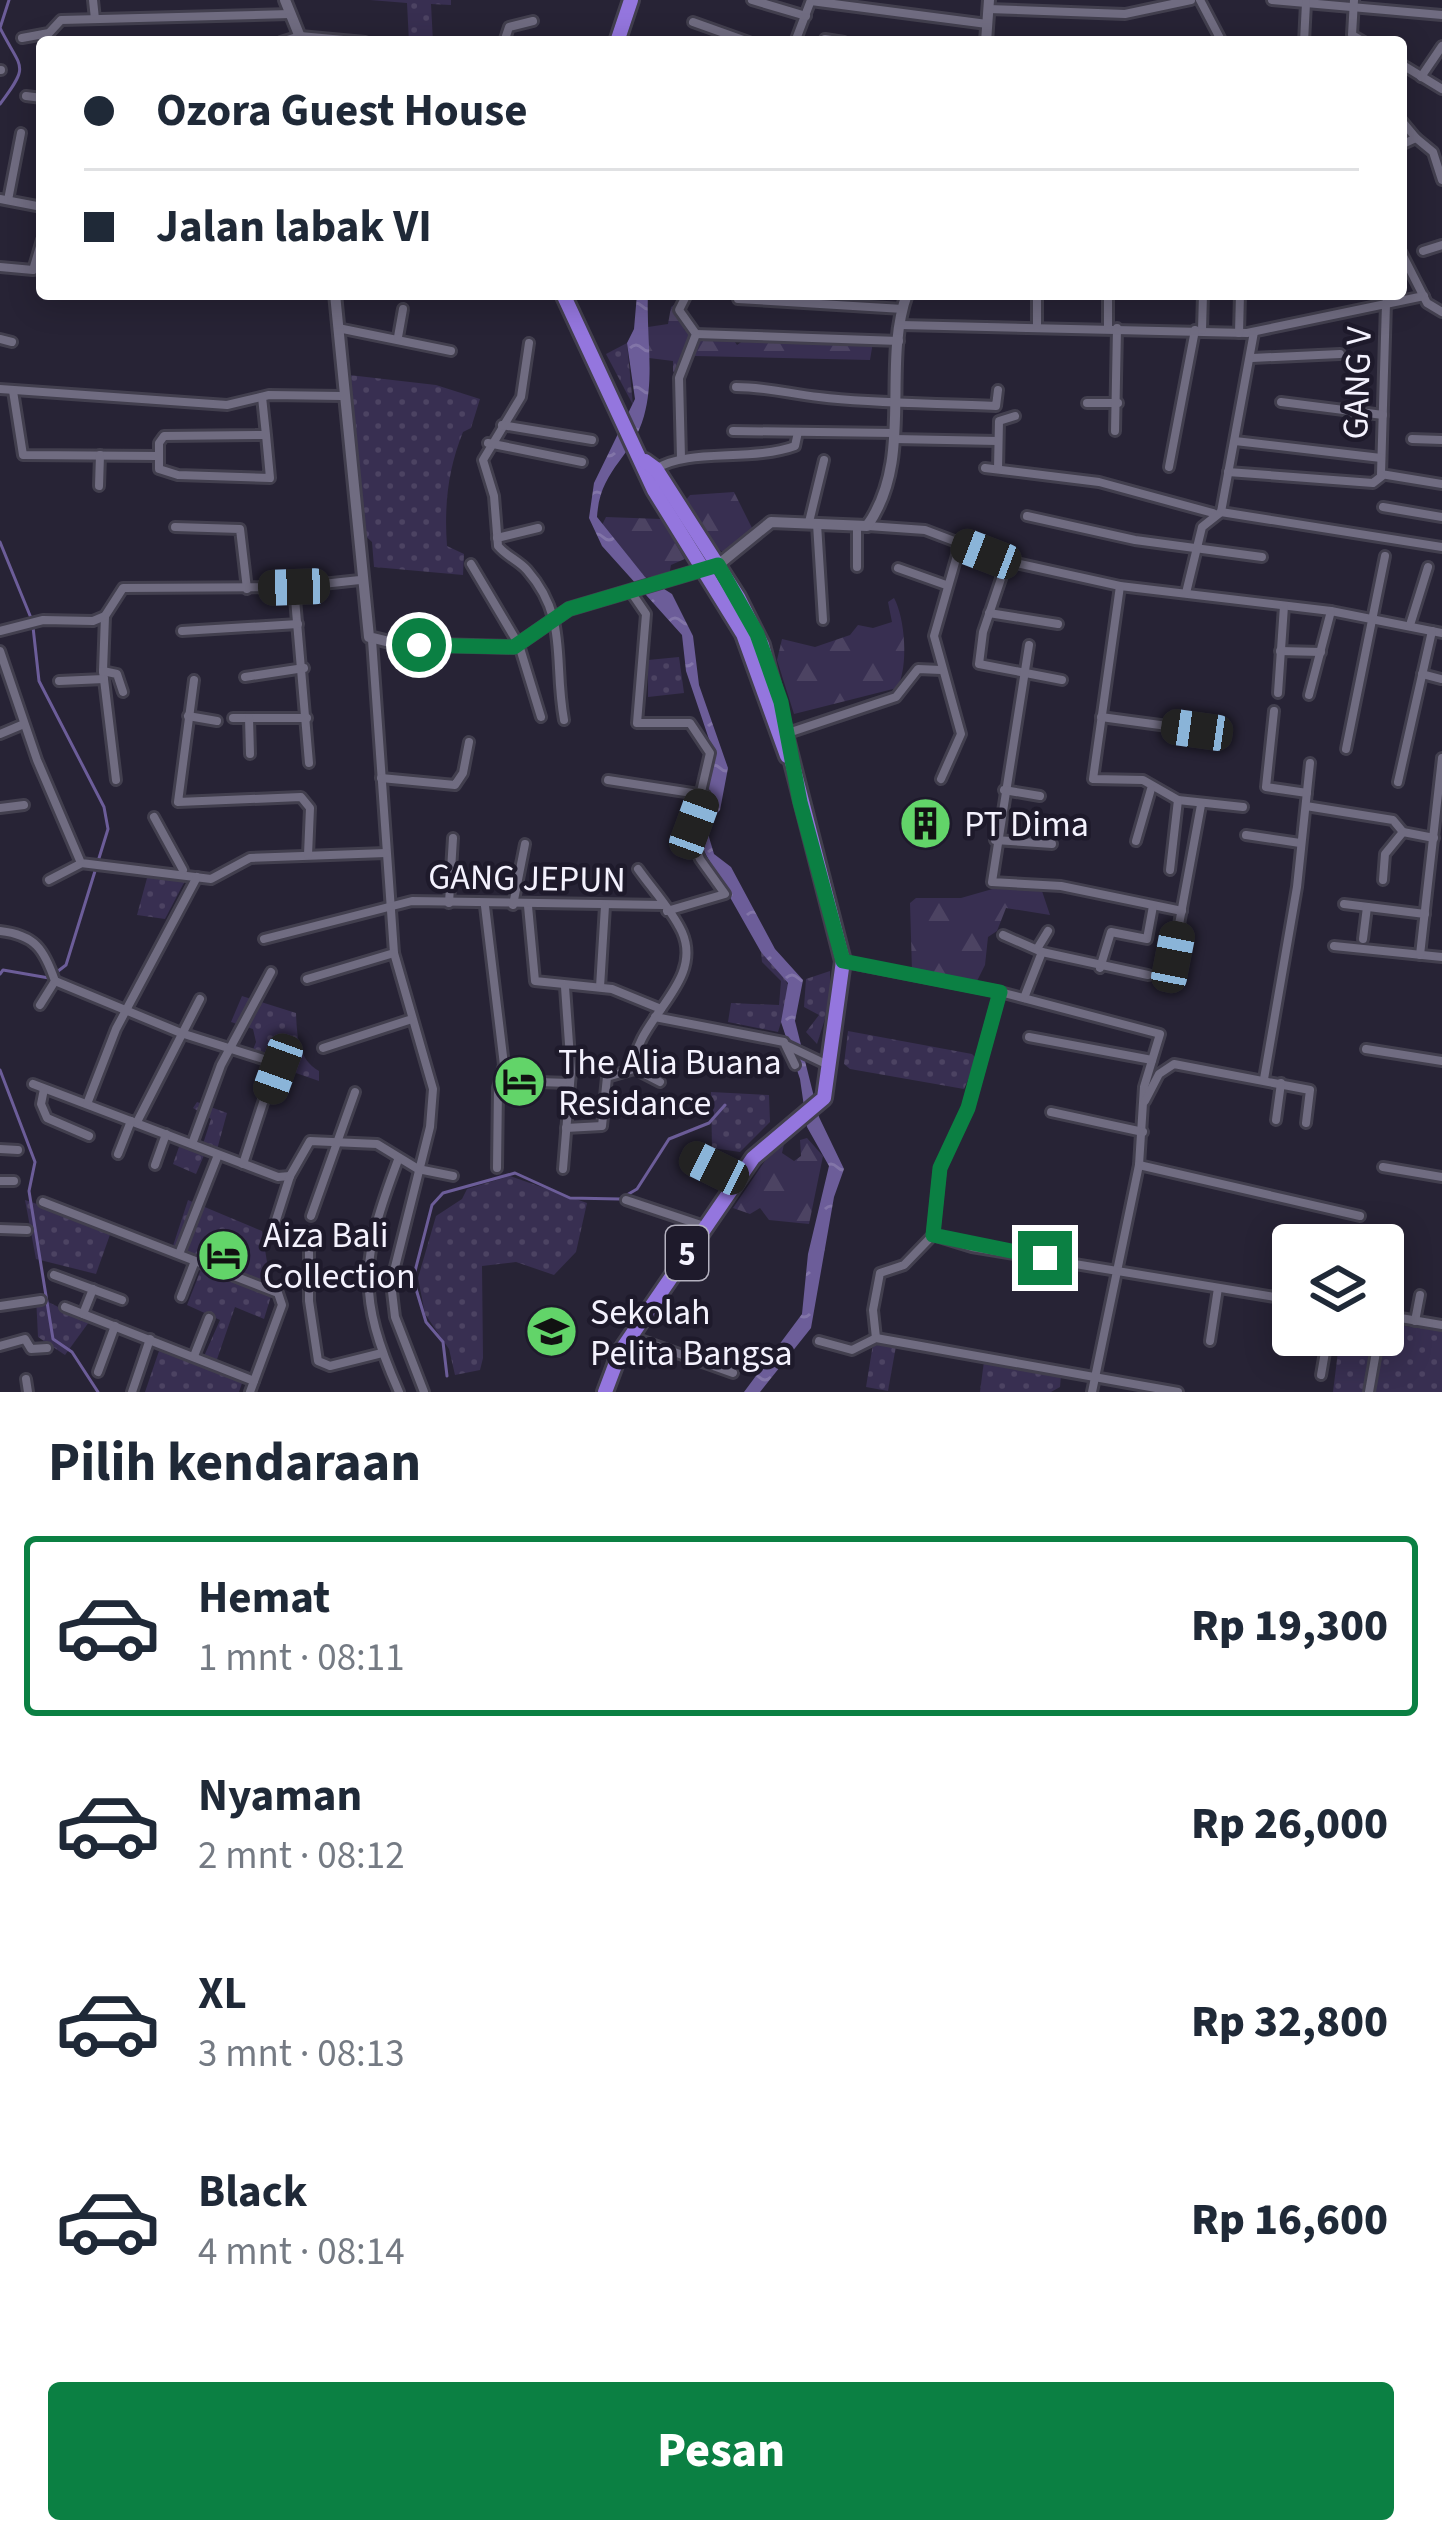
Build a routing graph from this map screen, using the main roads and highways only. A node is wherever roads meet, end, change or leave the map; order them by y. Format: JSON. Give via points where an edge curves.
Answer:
{"nodes":[{"id":1,"x":631,"y":0,"type":"edge"},
{"id":2,"x":619,"y":36,"type":"edge"},
{"id":3,"x":566,"y":300,"type":"edge"},
{"id":4,"x":713,"y":567,"type":"junction"},
{"id":5,"x":790,"y":760,"type":"junction"},
{"id":6,"x":605,"y":1392,"type":"edge"}],
"edges":[{"from":1,"to":2,"type":"highway"},
{"from":3,"to":4,"type":"highway","number":"5","via":[[655,490]]},
{"from":4,"to":5,"type":"highway","number":"5"},
{"from":4,"to":5,"type":"highway","number":"5","via":[[762,645]]},
{"from":5,"to":6,"type":"highway","number":"5","via":[[843,961],[820,1103],[752,1158],[630,1336]]}]}
